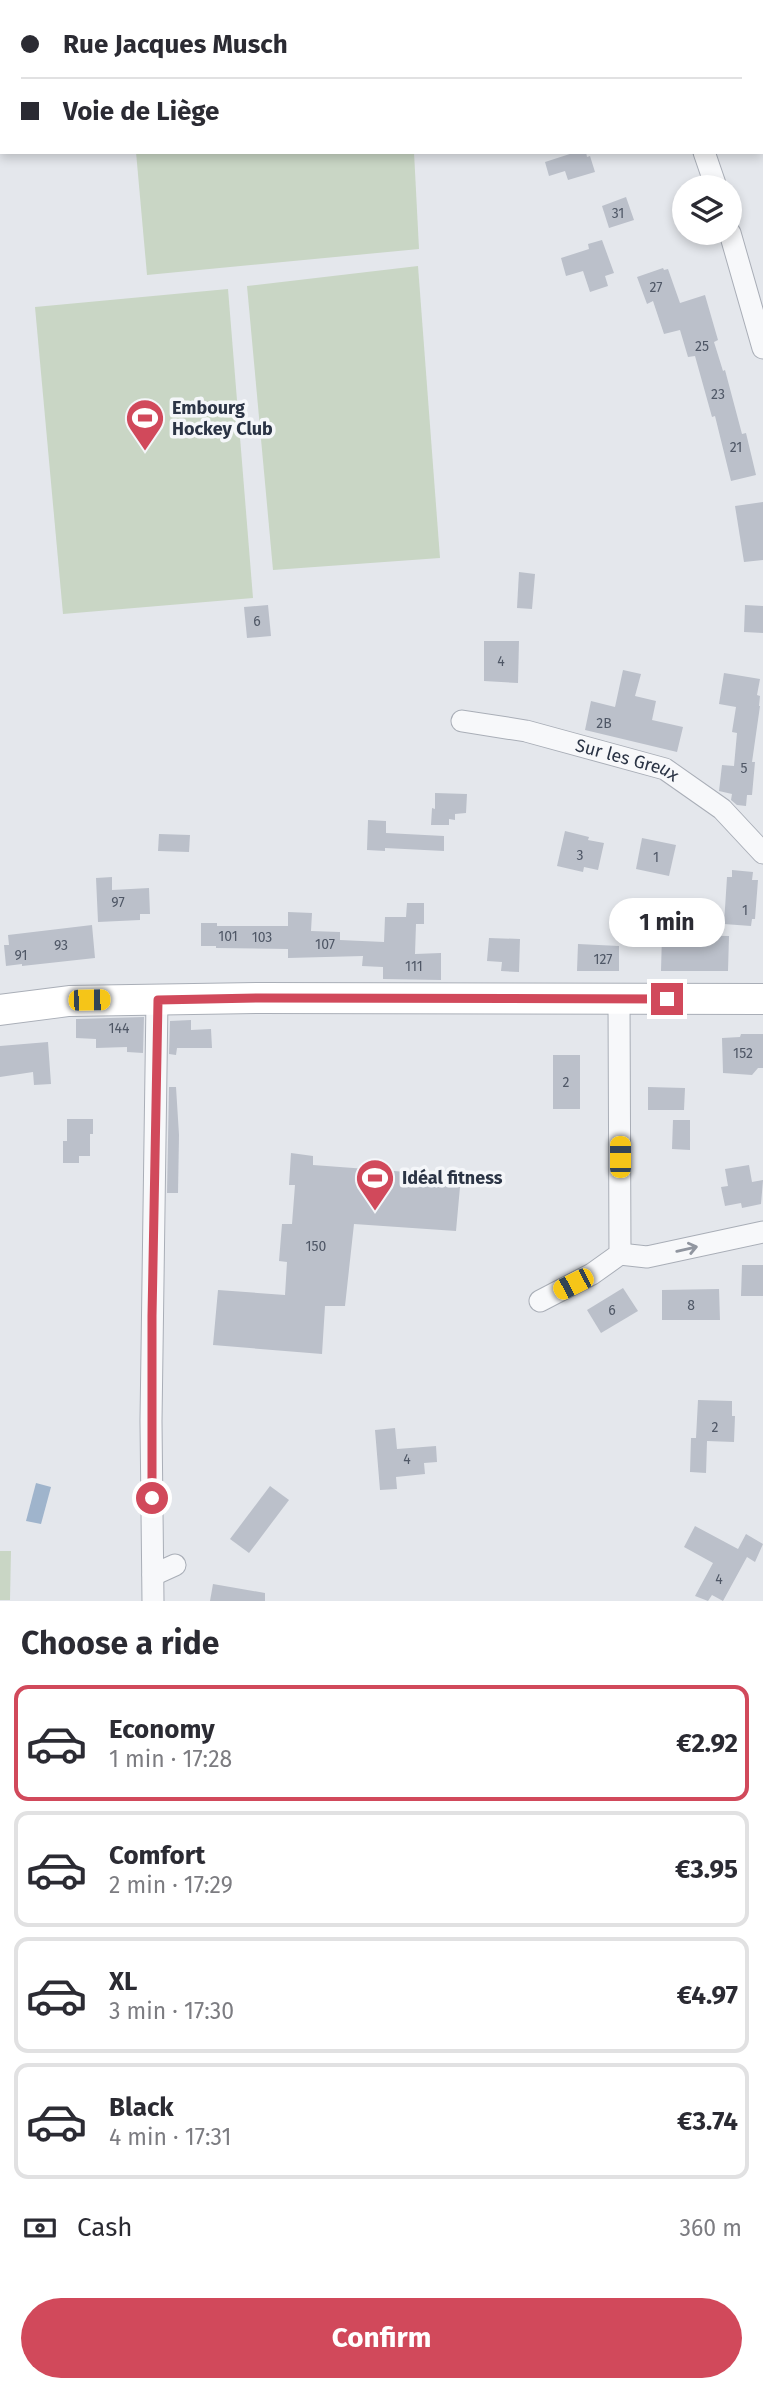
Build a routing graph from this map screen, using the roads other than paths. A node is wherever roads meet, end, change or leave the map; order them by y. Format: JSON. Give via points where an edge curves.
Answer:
{"nodes":[{"id":1,"x":705,"y":154,"type":"edge"},
{"id":2,"x":712,"y":175,"type":"edge"},
{"id":3,"x":733,"y":245,"type":"edge"},
{"id":4,"x":763,"y":348,"type":"edge"},
{"id":5,"x":461,"y":721,"type":"dead end"},
{"id":6,"x":763,"y":853,"type":"edge"},
{"id":7,"x":619,"y":999,"type":"junction"},
{"id":8,"x":763,"y":999,"type":"edge"},
{"id":9,"x":158,"y":1000,"type":"junction"},
{"id":10,"x":0,"y":1010,"type":"edge"},
{"id":11,"x":763,"y":1231,"type":"edge"},
{"id":12,"x":620,"y":1254,"type":"junction"},
{"id":13,"x":540,"y":1301,"type":"dead end"},
{"id":14,"x":175,"y":1565,"type":"dead end"},
{"id":15,"x":153,"y":1575,"type":"junction"},
{"id":16,"x":153,"y":1601,"type":"edge"}],
"edges":[{"from":1,"to":2,"type":"street"},
{"from":3,"to":4,"type":"street"},
{"from":5,"to":6,"type":"street","name":"Sur les Greux","via":[[526,731],[665,769],[722,809]]},
{"from":7,"to":8,"type":"street"},
{"from":7,"to":9,"type":"street"},
{"from":7,"to":12,"type":"street"},
{"from":9,"to":10,"type":"street","via":[[69,1001]]},
{"from":9,"to":15,"type":"street"},
{"from":12,"to":11,"type":"street","one_way":true,"via":[[647,1257]]},
{"from":12,"to":13,"type":"street"},
{"from":14,"to":15,"type":"street"},
{"from":15,"to":16,"type":"street"}]}
